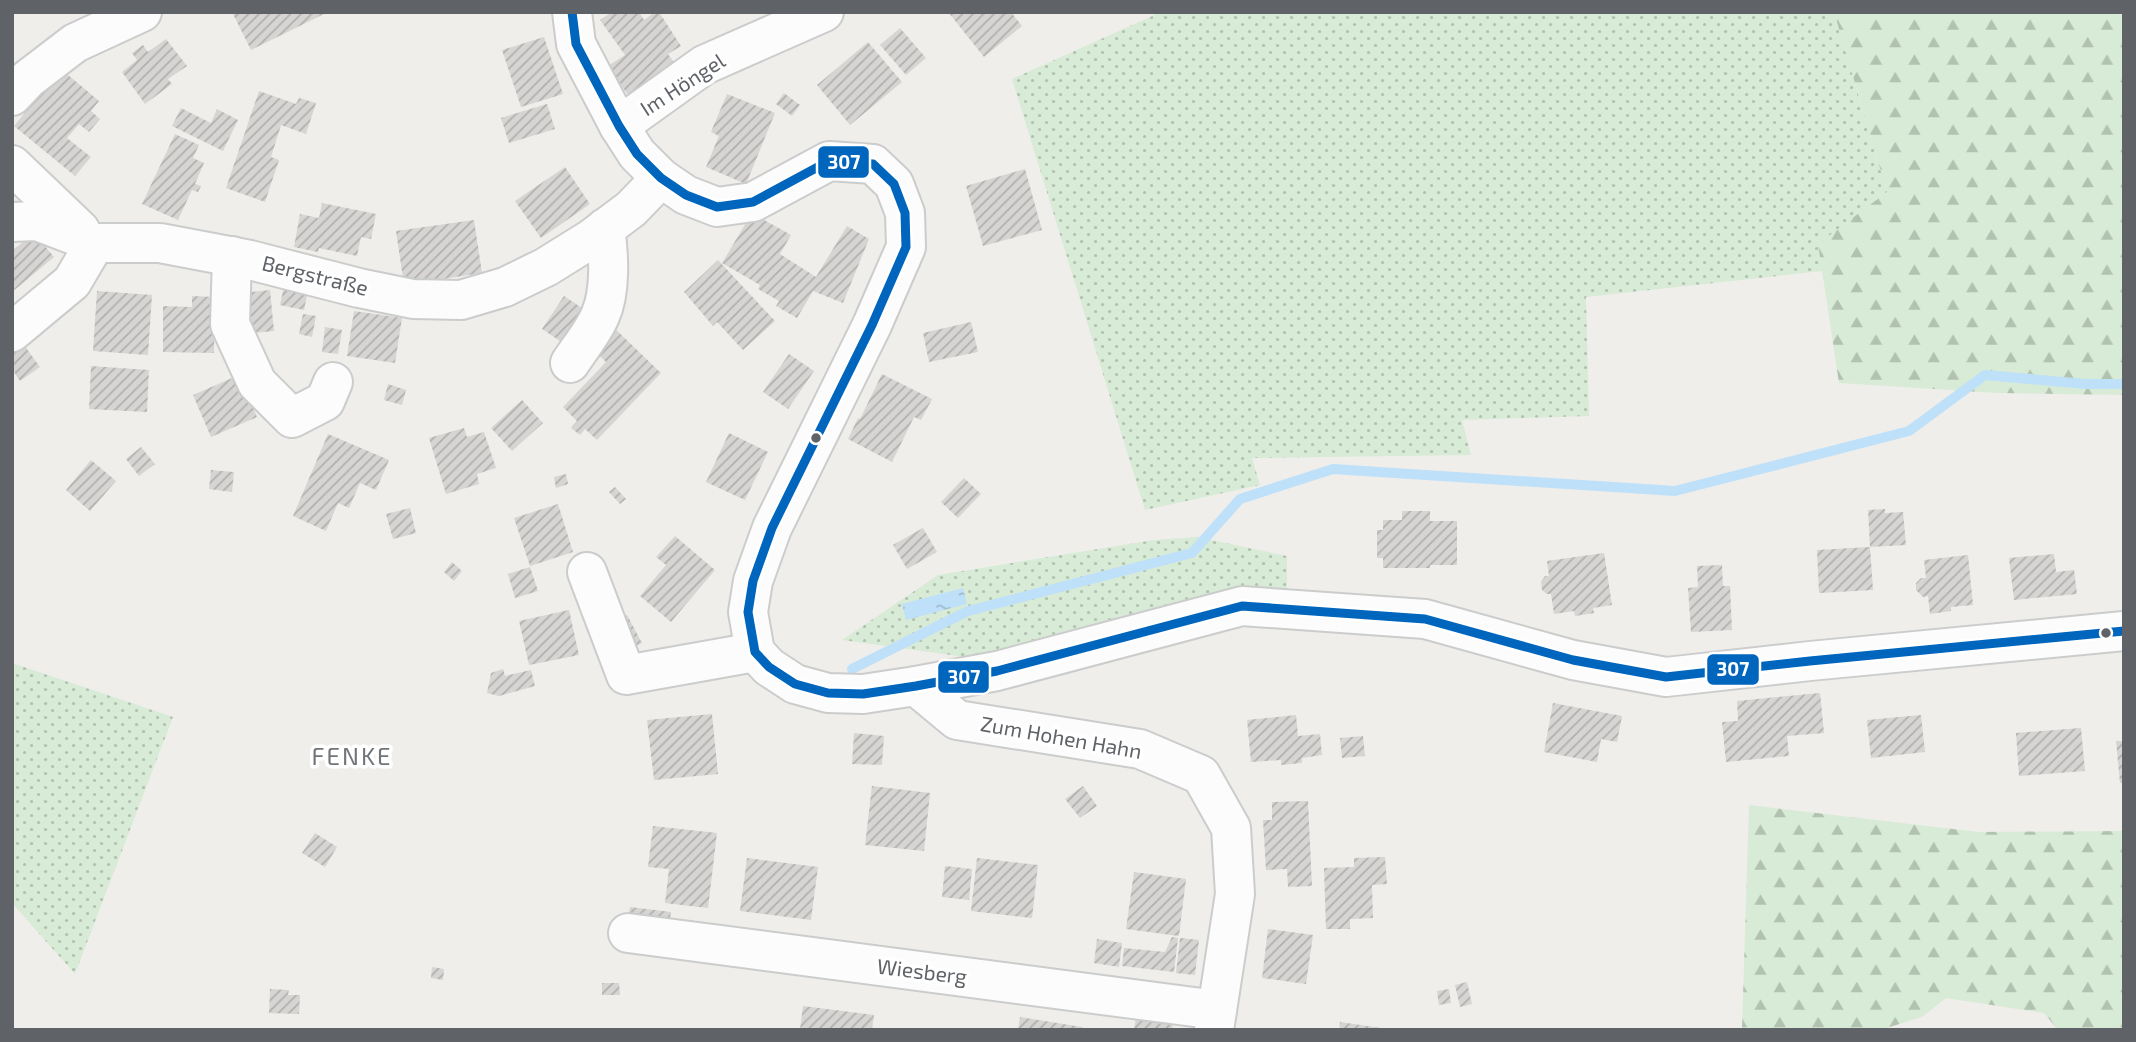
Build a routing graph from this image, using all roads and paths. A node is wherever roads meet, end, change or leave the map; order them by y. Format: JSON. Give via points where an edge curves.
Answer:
{"nodes":[{"id":1,"x":142,"y":12,"type":"edge"},
{"id":2,"x":572,"y":12,"type":"edge"},
{"id":3,"x":824,"y":12,"type":"edge"},
{"id":4,"x":12,"y":96,"type":"edge"},
{"id":5,"x":619,"y":126,"type":"junction"},
{"id":6,"x":12,"y":165,"type":"edge"},
{"id":7,"x":660,"y":178,"type":"junction"},
{"id":8,"x":12,"y":222,"type":"edge"},
{"id":9,"x":605,"y":228,"type":"junction"},
{"id":10,"x":94,"y":243,"type":"junction"},
{"id":11,"x":232,"y":256,"type":"junction"},
{"id":12,"x":12,"y":332,"type":"edge"},
{"id":13,"x":570,"y":363,"type":"dead end"},
{"id":14,"x":333,"y":382,"type":"dead end"},
{"id":15,"x":587,"y":572,"type":"dead end"},
{"id":16,"x":2124,"y":631,"type":"edge"},
{"id":17,"x":755,"y":652,"type":"junction"},
{"id":18,"x":916,"y":686,"type":"junction"},
{"id":19,"x":628,"y":933,"type":"dead end"},
{"id":20,"x":1215,"y":1020,"type":"edge"}],
"edges":[{"from":1,"to":4,"type":"street","via":[[75,43]]},
{"from":2,"to":5,"type":"street","via":[[576,44]]},
{"from":3,"to":5,"type":"street","name":"Im Höngel","via":[[704,65]]},
{"from":5,"to":7,"type":"street"},
{"from":6,"to":10,"type":"street"},
{"from":7,"to":9,"type":"street","name":"Bergstraße"},
{"from":7,"to":17,"type":"street","via":[[717,207],[753,202],[829,161],[873,164],[894,184],[905,213],[906,247],[772,528],[753,581],[748,612]]},
{"from":8,"to":10,"type":"street","name":"Bergstraße","via":[[37,221]]},
{"from":9,"to":11,"type":"street","name":"Bergstraße","via":[[546,267],[505,287],[461,300],[413,299]]},
{"from":9,"to":13,"type":"street","via":[[608,277],[601,315]]},
{"from":10,"to":11,"type":"street","name":"Bergstraße","via":[[160,243]]},
{"from":10,"to":12,"type":"street","via":[[72,282]]},
{"from":11,"to":14,"type":"street","via":[[230,324],[257,383],[292,418],[325,401]]},
{"from":15,"to":17,"type":"street","via":[[626,676]]},
{"from":16,"to":18,"type":"street","via":[[1666,677],[1573,660],[1425,619],[1242,607],[997,671]]},
{"from":17,"to":18,"type":"street","via":[[794,684],[828,693],[863,694]]},
{"from":18,"to":20,"type":"street","name":"Zum Hohen Hahn","via":[[957,720],[1140,749],[1201,775],[1231,828],[1235,894]]},
{"from":19,"to":20,"type":"street","name":"Wiesberg"}]}
